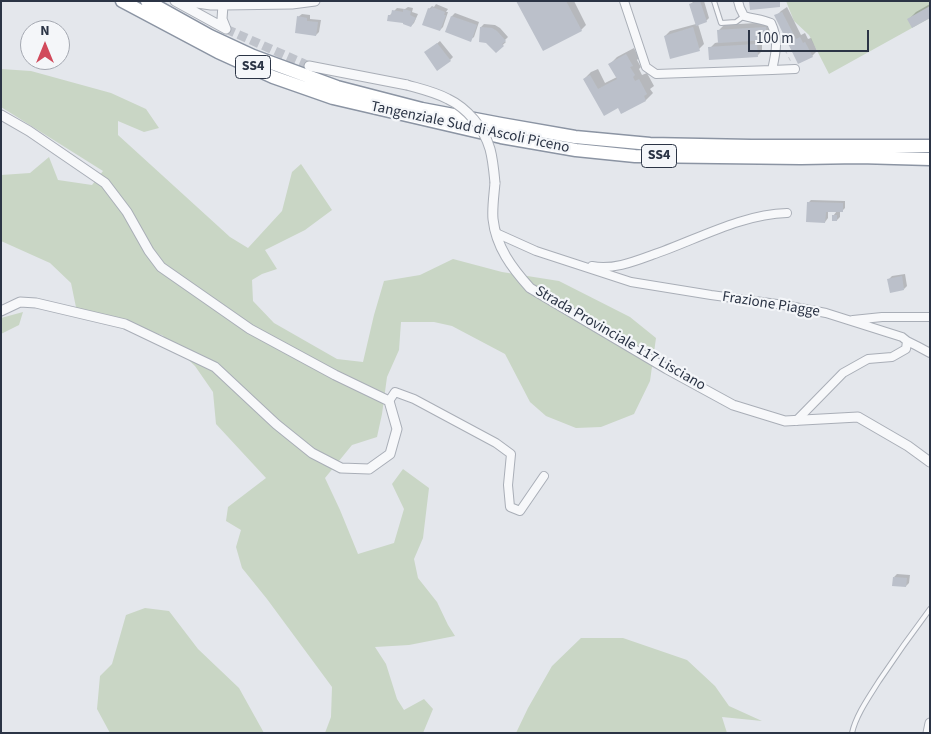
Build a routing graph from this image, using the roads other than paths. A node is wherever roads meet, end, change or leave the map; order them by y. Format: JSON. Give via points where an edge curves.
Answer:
{"nodes":[{"id":1,"x":122,"y":1,"type":"edge"},
{"id":2,"x":147,"y":1,"type":"edge"},
{"id":3,"x":175,"y":1,"type":"edge"},
{"id":4,"x":183,"y":1,"type":"edge"},
{"id":5,"x":315,"y":1,"type":"edge"},
{"id":6,"x":624,"y":1,"type":"edge"},
{"id":7,"x":714,"y":1,"type":"edge"},
{"id":8,"x":738,"y":1,"type":"edge"},
{"id":9,"x":311,"y":2,"type":"edge"},
{"id":10,"x":211,"y":5,"type":"junction"},
{"id":11,"x":223,"y":5,"type":"junction"},
{"id":12,"x":744,"y":16,"type":"junction"},
{"id":13,"x":212,"y":21,"type":"junction"},
{"id":14,"x":309,"y":66,"type":"tunnel mouth"},
{"id":15,"x":795,"y":69,"type":"road end"},
{"id":16,"x":772,"y":70,"type":"junction"},
{"id":17,"x":1,"y":115,"type":"edge"},
{"id":18,"x":930,"y":146,"type":"edge"},
{"id":19,"x":930,"y":158,"type":"edge"},
{"id":20,"x":787,"y":213,"type":"dead end"},
{"id":21,"x":496,"y":233,"type":"junction"},
{"id":22,"x":568,"y":261,"type":"junction"},
{"id":23,"x":1,"y":311,"type":"edge"},
{"id":24,"x":930,"y":317,"type":"edge"},
{"id":25,"x":849,"y":320,"type":"junction"},
{"id":26,"x":907,"y":341,"type":"junction"},
{"id":27,"x":930,"y":354,"type":"edge"},
{"id":28,"x":389,"y":401,"type":"junction"},
{"id":29,"x":796,"y":420,"type":"junction"},
{"id":30,"x":930,"y":462,"type":"edge"},
{"id":31,"x":544,"y":476,"type":"dead end"},
{"id":32,"x":930,"y":608,"type":"edge"},
{"id":33,"x":930,"y":723,"type":"edge"},
{"id":34,"x":852,"y":733,"type":"edge"},
{"id":35,"x":928,"y":733,"type":"edge"}],
"edges":[{"from":1,"to":19,"type":"highway","name":"Tangenziale Sud di Ascoli Piceno","number":"SS4","via":[[218,52],[333,98],[500,137],[635,156]]},
{"from":2,"to":18,"type":"highway","name":"Tangenziale Sud di Ascoli Piceno","number":"SS4","via":[[210,36],[337,87],[422,109],[501,124],[575,137],[650,144]]},
{"from":3,"to":13,"type":"street"},
{"from":4,"to":10,"type":"street"},
{"from":5,"to":9,"type":"street"},
{"from":6,"to":16,"type":"street","via":[[646,67],[656,74]]},
{"from":7,"to":12,"type":"lane","via":[[721,23],[736,22]]},
{"from":8,"to":12,"type":"street"},
{"from":9,"to":11,"type":"street"},
{"from":10,"to":11,"type":"street"},
{"from":10,"to":13,"type":"street"},
{"from":11,"to":13,"type":"street","via":[[222,19],[226,29]]},
{"from":12,"to":16,"type":"street","via":[[771,23],[776,34]]},
{"from":14,"to":21,"type":"street","name":"Strada Provinciale 117 Lisciano","bridge":true,"via":[[407,85],[449,99],[464,110],[483,133],[493,162]]},
{"from":15,"to":16,"type":"street"},
{"from":17,"to":28,"type":"street","via":[[105,183],[161,267],[250,329]]},
{"from":20,"to":22,"type":"street","via":[[745,220],[630,263],[598,267]]},
{"from":21,"to":22,"type":"street","name":"Frazione Piagge"},
{"from":21,"to":29,"type":"street","name":"Strada Provinciale 117 Lisciano","via":[[507,259],[530,288],[733,404],[785,421]]},
{"from":22,"to":25,"type":"street","name":"Frazione Piagge","via":[[631,282],[784,305]]},
{"from":23,"to":28,"type":"street","via":[[20,302],[36,303],[125,324],[214,367],[312,454],[340,468],[369,469],[390,454],[397,429]]},
{"from":24,"to":25,"type":"street"},
{"from":25,"to":26,"type":"street","name":"Frazione Piagge"},
{"from":26,"to":27,"type":"street","name":"Frazione Piagge"},
{"from":26,"to":29,"type":"street","via":[[906,350],[892,357],[868,359],[843,373]]},
{"from":28,"to":31,"type":"street","via":[[395,392],[414,399],[511,454],[510,507],[520,511]]},
{"from":29,"to":30,"type":"street","name":"Strada Provinciale 117 Lisciano","via":[[858,417]]},
{"from":32,"to":34,"type":"lane","via":[[869,697]]},
{"from":33,"to":35,"type":"street"}]}
